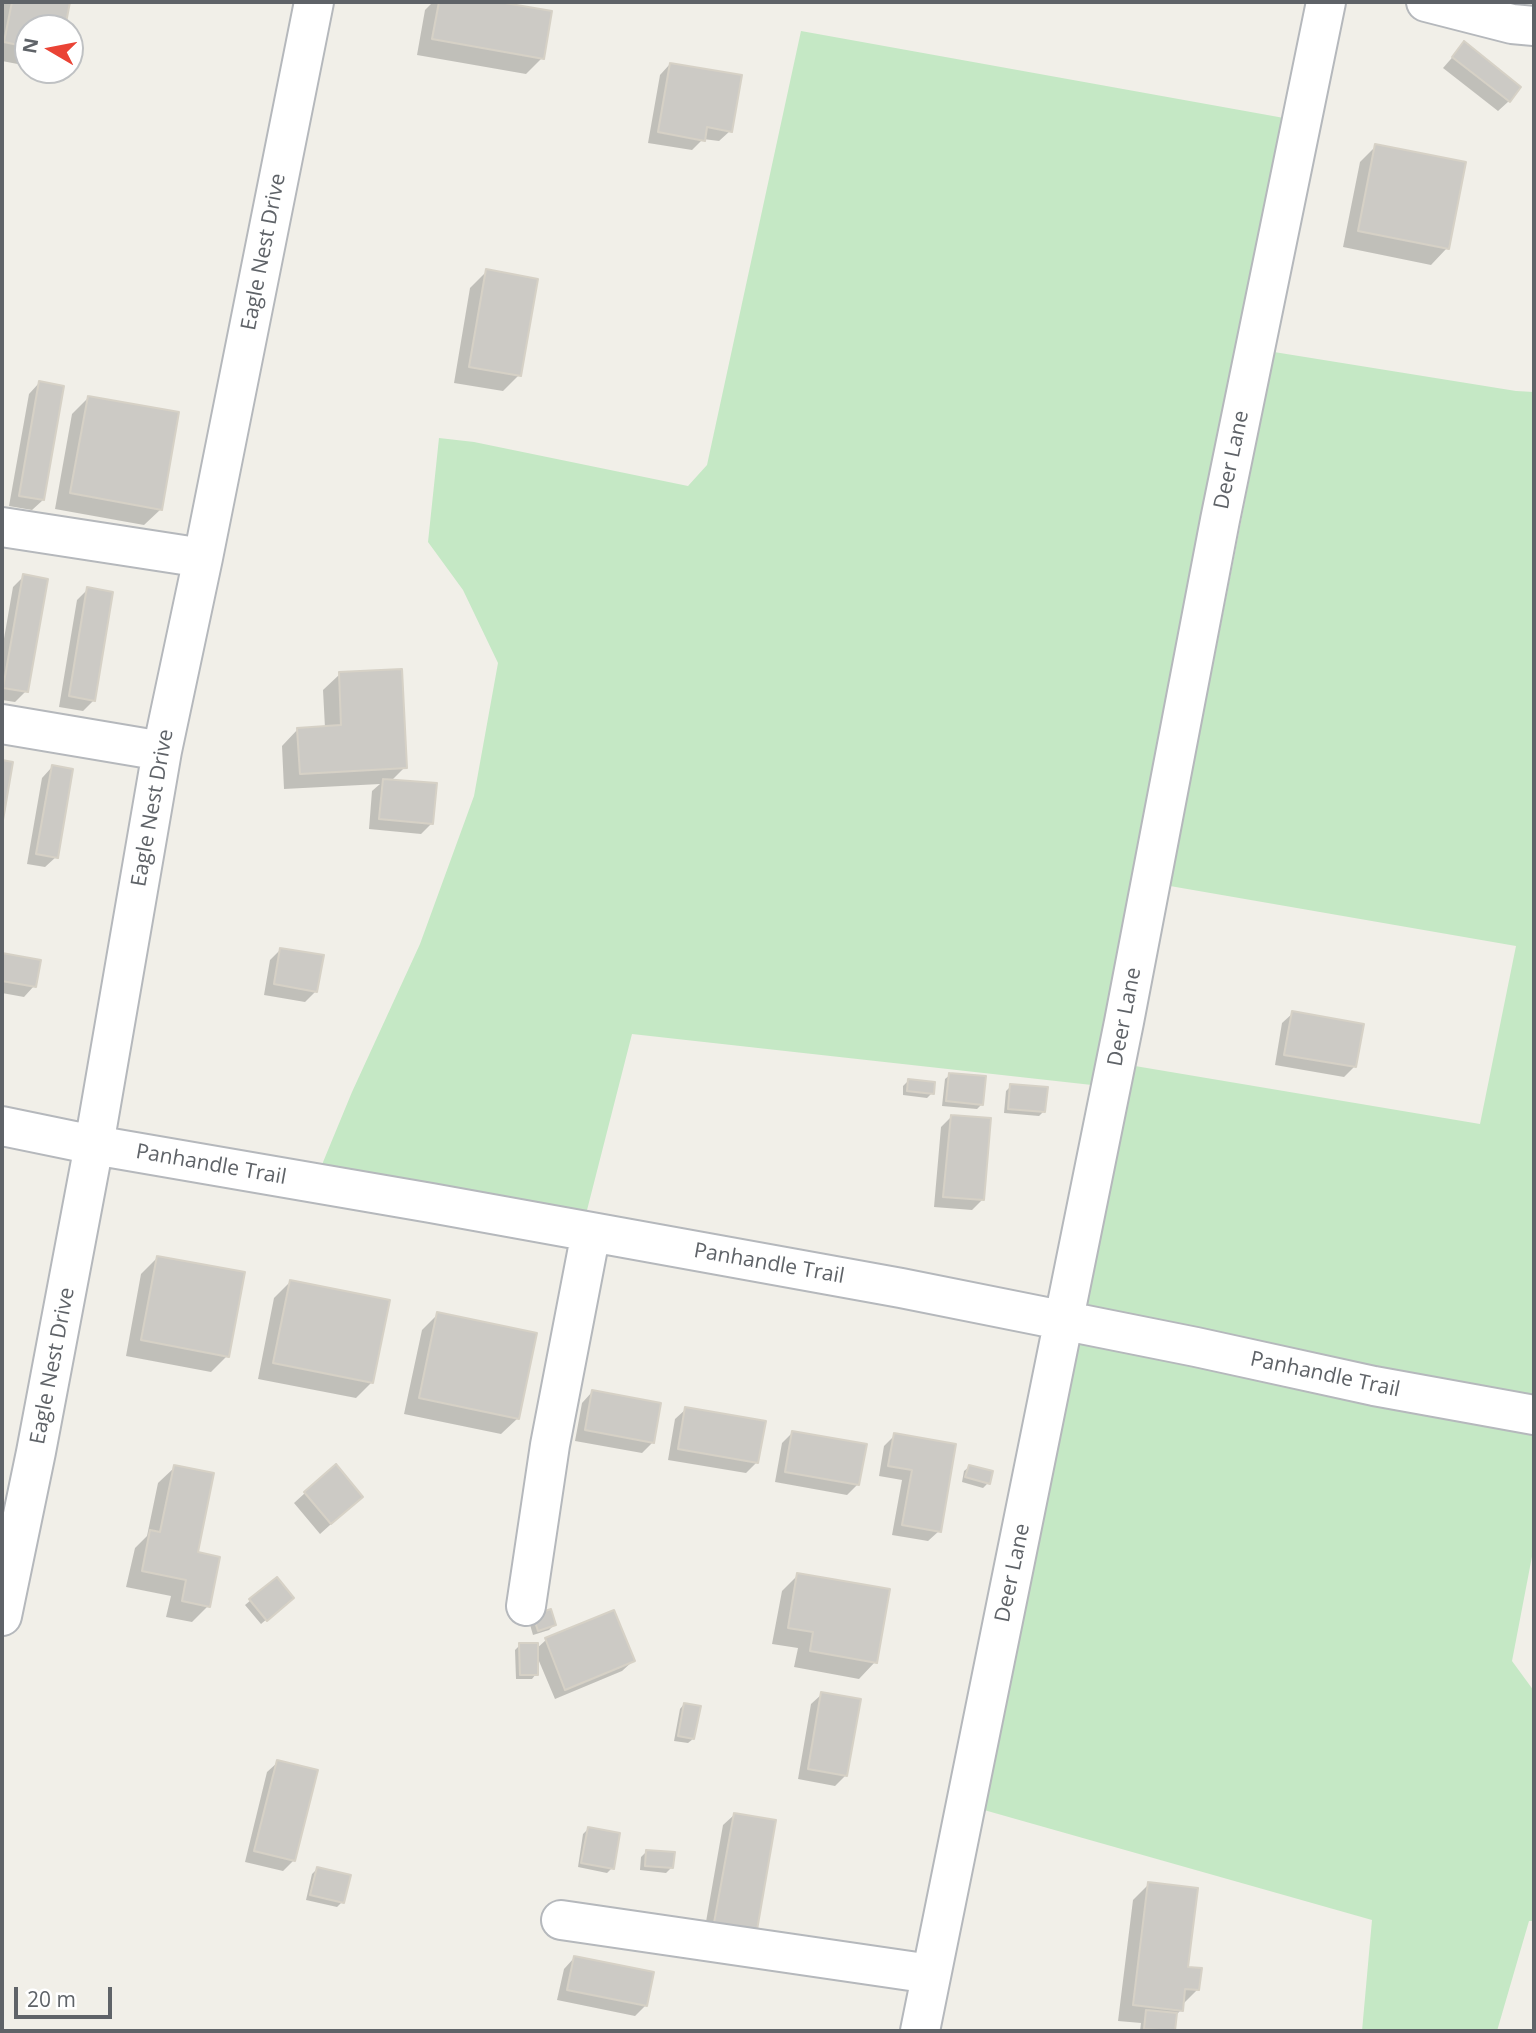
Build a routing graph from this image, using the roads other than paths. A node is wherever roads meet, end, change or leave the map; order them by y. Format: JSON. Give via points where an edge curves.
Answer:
{"nodes":[{"id":1,"x":314,"y":2,"type":"edge"},
{"id":2,"x":1326,"y":2,"type":"edge"},
{"id":3,"x":1426,"y":2,"type":"edge"},
{"id":4,"x":1534,"y":26,"type":"edge"},
{"id":5,"x":2,"y":527,"type":"edge"},
{"id":6,"x":203,"y":558,"type":"junction"},
{"id":7,"x":2,"y":724,"type":"edge"},
{"id":8,"x":162,"y":751,"type":"junction"},
{"id":9,"x":2,"y":1126,"type":"edge"},
{"id":10,"x":94,"y":1145,"type":"junction"},
{"id":11,"x":591,"y":1232,"type":"junction"},
{"id":12,"x":1064,"y":1321,"type":"junction"},
{"id":13,"x":1534,"y":1415,"type":"edge"},
{"id":14,"x":526,"y":1606,"type":"dead end"},
{"id":15,"x":2,"y":1616,"type":"edge"},
{"id":16,"x":561,"y":1920,"type":"dead end"},
{"id":17,"x":931,"y":1974,"type":"junction"},
{"id":18,"x":920,"y":2031,"type":"edge"}],
"edges":[{"from":1,"to":6,"type":"street","name":"Eagle Nest Drive"},
{"from":2,"to":12,"type":"street","name":"Deer Lane"},
{"from":3,"to":4,"type":"street"},
{"from":5,"to":6,"type":"street"},
{"from":6,"to":8,"type":"street","name":"Eagle Nest Drive"},
{"from":7,"to":8,"type":"street"},
{"from":8,"to":10,"type":"street","name":"Eagle Nest Drive"},
{"from":9,"to":10,"type":"street","name":"Panhandle Trail"},
{"from":10,"to":11,"type":"street","name":"Panhandle Trail"},
{"from":10,"to":15,"type":"street","name":"Eagle Nest Drive"},
{"from":11,"to":12,"type":"street","name":"Panhandle Trail"},
{"from":11,"to":14,"type":"street","via":[[550,1446]]},
{"from":12,"to":13,"type":"street","name":"Panhandle Trail","via":[[1374,1387]]},
{"from":12,"to":17,"type":"street","name":"Deer Lane"},
{"from":16,"to":17,"type":"street"},
{"from":17,"to":18,"type":"street","name":"Deer Lane"}]}
